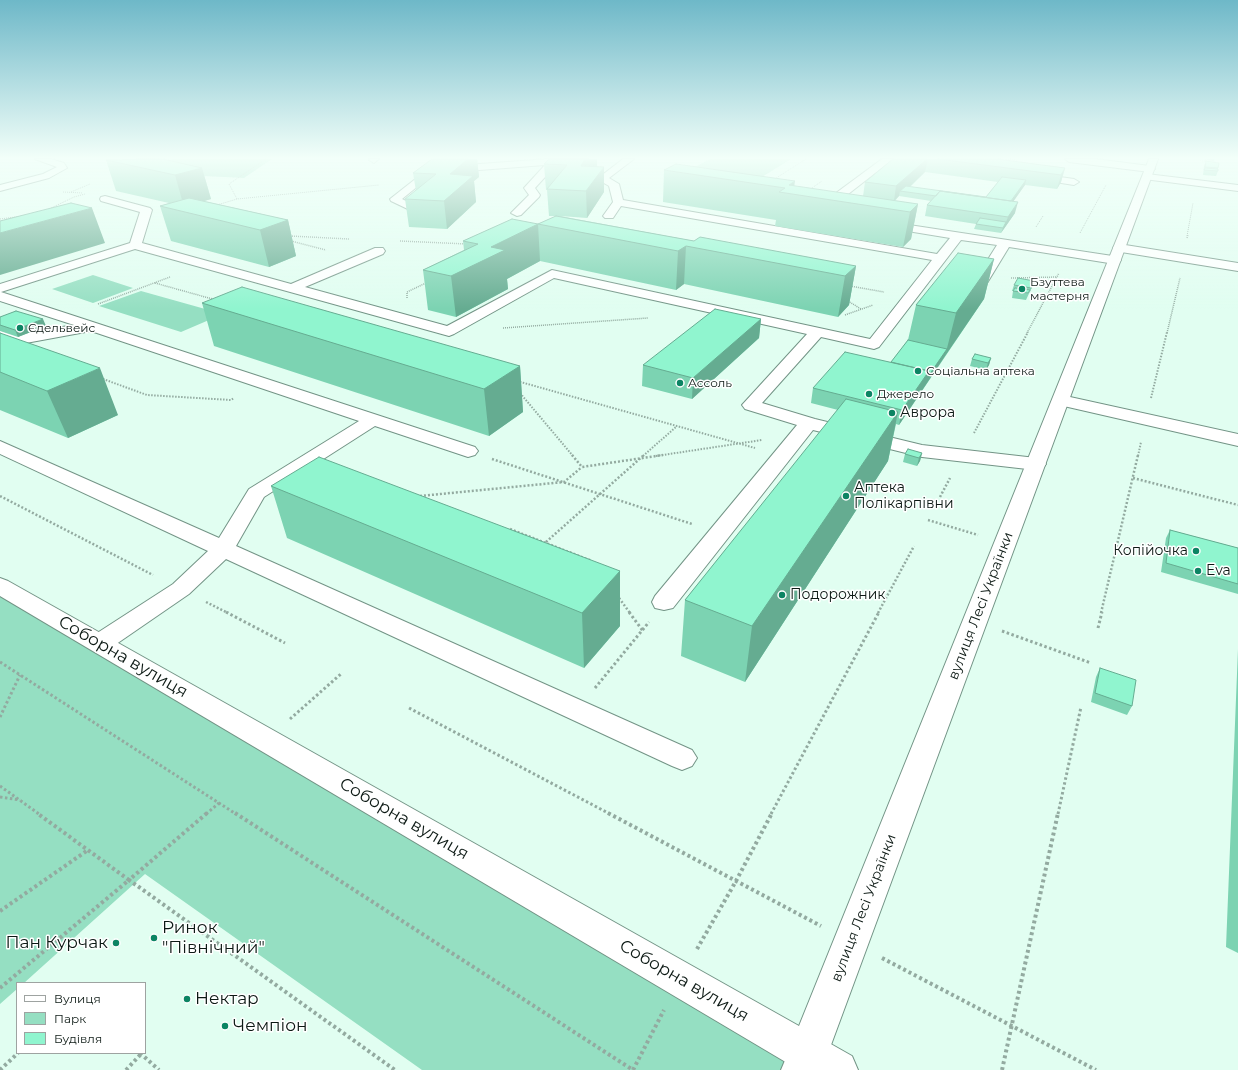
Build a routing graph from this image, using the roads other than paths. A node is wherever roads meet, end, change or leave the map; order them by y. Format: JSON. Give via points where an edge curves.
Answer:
{"nodes":[{"id":1,"x":142,"y":209,"type":"edge"},
{"id":2,"x":521,"y":209,"type":"edge"},
{"id":3,"x":614,"y":209,"type":"edge"},
{"id":4,"x":658,"y":209,"type":"edge"},
{"id":5,"x":862,"y":209,"type":"edge"},
{"id":6,"x":1134,"y":209,"type":"edge"},
{"id":7,"x":517,"y":213,"type":"dead end"},
{"id":8,"x":609,"y":216,"type":"dead end"},
{"id":9,"x":963,"y":233,"type":"junction"},
{"id":10,"x":1005,"y":243,"type":"junction"},
{"id":11,"x":135,"y":245,"type":"junction"},
{"id":12,"x":379,"y":251,"type":"dead end"},
{"id":13,"x":1117,"y":254,"type":"junction"},
{"id":14,"x":941,"y":258,"type":"junction"},
{"id":15,"x":1238,"y":266,"type":"edge"},
{"id":16,"x":927,"y":276,"type":"junction"},
{"id":17,"x":942,"y":278,"type":"edge"},
{"id":18,"x":964,"y":282,"type":"edge"},
{"id":19,"x":0,"y":288,"type":"edge"},
{"id":20,"x":292,"y":288,"type":"junction"},
{"id":21,"x":0,"y":296,"type":"edge"},
{"id":22,"x":25,"y":304,"type":"junction"},
{"id":23,"x":0,"y":312,"type":"edge"},
{"id":24,"x":93,"y":327,"type":"junction"},
{"id":25,"x":811,"y":330,"type":"junction"},
{"id":26,"x":0,"y":335,"type":"edge"},
{"id":27,"x":1061,"y":400,"type":"junction"},
{"id":28,"x":373,"y":420,"type":"junction"},
{"id":29,"x":805,"y":428,"type":"junction"},
{"id":30,"x":1238,"y":440,"type":"edge"},
{"id":31,"x":0,"y":447,"type":"edge"},
{"id":32,"x":468,"y":451,"type":"road end"},
{"id":33,"x":1036,"y":464,"type":"junction"},
{"id":34,"x":223,"y":548,"type":"junction"},
{"id":35,"x":0,"y":586,"type":"edge"},
{"id":36,"x":664,"y":602,"type":"road end"},
{"id":37,"x":100,"y":643,"type":"junction"},
{"id":38,"x":682,"y":758,"type":"dead end"},
{"id":39,"x":815,"y":1064,"type":"edge"}],
"edges":[{"from":1,"to":11,"type":"main road","via":[[146,210]]},
{"from":2,"to":7,"type":"main road"},
{"from":3,"to":8,"type":"main road"},
{"from":4,"to":14,"type":"main road"},
{"from":5,"to":9,"type":"main road","via":[[878,219]]},
{"from":6,"to":13,"type":"main road","name":"вулиця Лесі Українки"},
{"from":9,"to":10,"type":"main road"},
{"from":9,"to":14,"type":"main road"},
{"from":10,"to":13,"type":"main road","via":[[1070,253]]},
{"from":10,"to":18,"type":"main road","via":[[979,285]]},
{"from":11,"to":19,"type":"main road"},
{"from":11,"to":20,"type":"main road"},
{"from":12,"to":20,"type":"main road"},
{"from":13,"to":15,"type":"main road","via":[[1184,258]]},
{"from":13,"to":27,"type":"main road","name":"вулиця Лесі Українки"},
{"from":14,"to":16,"type":"main road"},
{"from":16,"to":17,"type":"main road"},
{"from":16,"to":25,"type":"main road","via":[[906,296],[874,344]]},
{"from":20,"to":25,"type":"main road","via":[[449,331],[552,274]]},
{"from":21,"to":22,"type":"main road"},
{"from":22,"to":23,"type":"main road"},
{"from":22,"to":24,"type":"main road"},
{"from":24,"to":26,"type":"main road","via":[[15,340]]},
{"from":24,"to":28,"type":"main road"},
{"from":25,"to":29,"type":"main road","via":[[751,405]]},
{"from":27,"to":30,"type":"main road"},
{"from":27,"to":33,"type":"main road","name":"вулиця Лесі Українки"},
{"from":28,"to":32,"type":"main road"},
{"from":28,"to":34,"type":"main road","via":[[256,493]]},
{"from":29,"to":33,"type":"main road","via":[[922,451]]},
{"from":29,"to":36,"type":"main road"},
{"from":31,"to":34,"type":"main road"},
{"from":33,"to":39,"type":"main road","name":"вулиця Лесі Українки","via":[[851,942]]},
{"from":34,"to":37,"type":"main road","via":[[181,590]]},
{"from":34,"to":38,"type":"main road"},
{"from":35,"to":37,"type":"main road","name":"Соборна вулиця"},
{"from":37,"to":39,"type":"main road","name":"Соборна вулиця","via":[[680,979]]}]}
